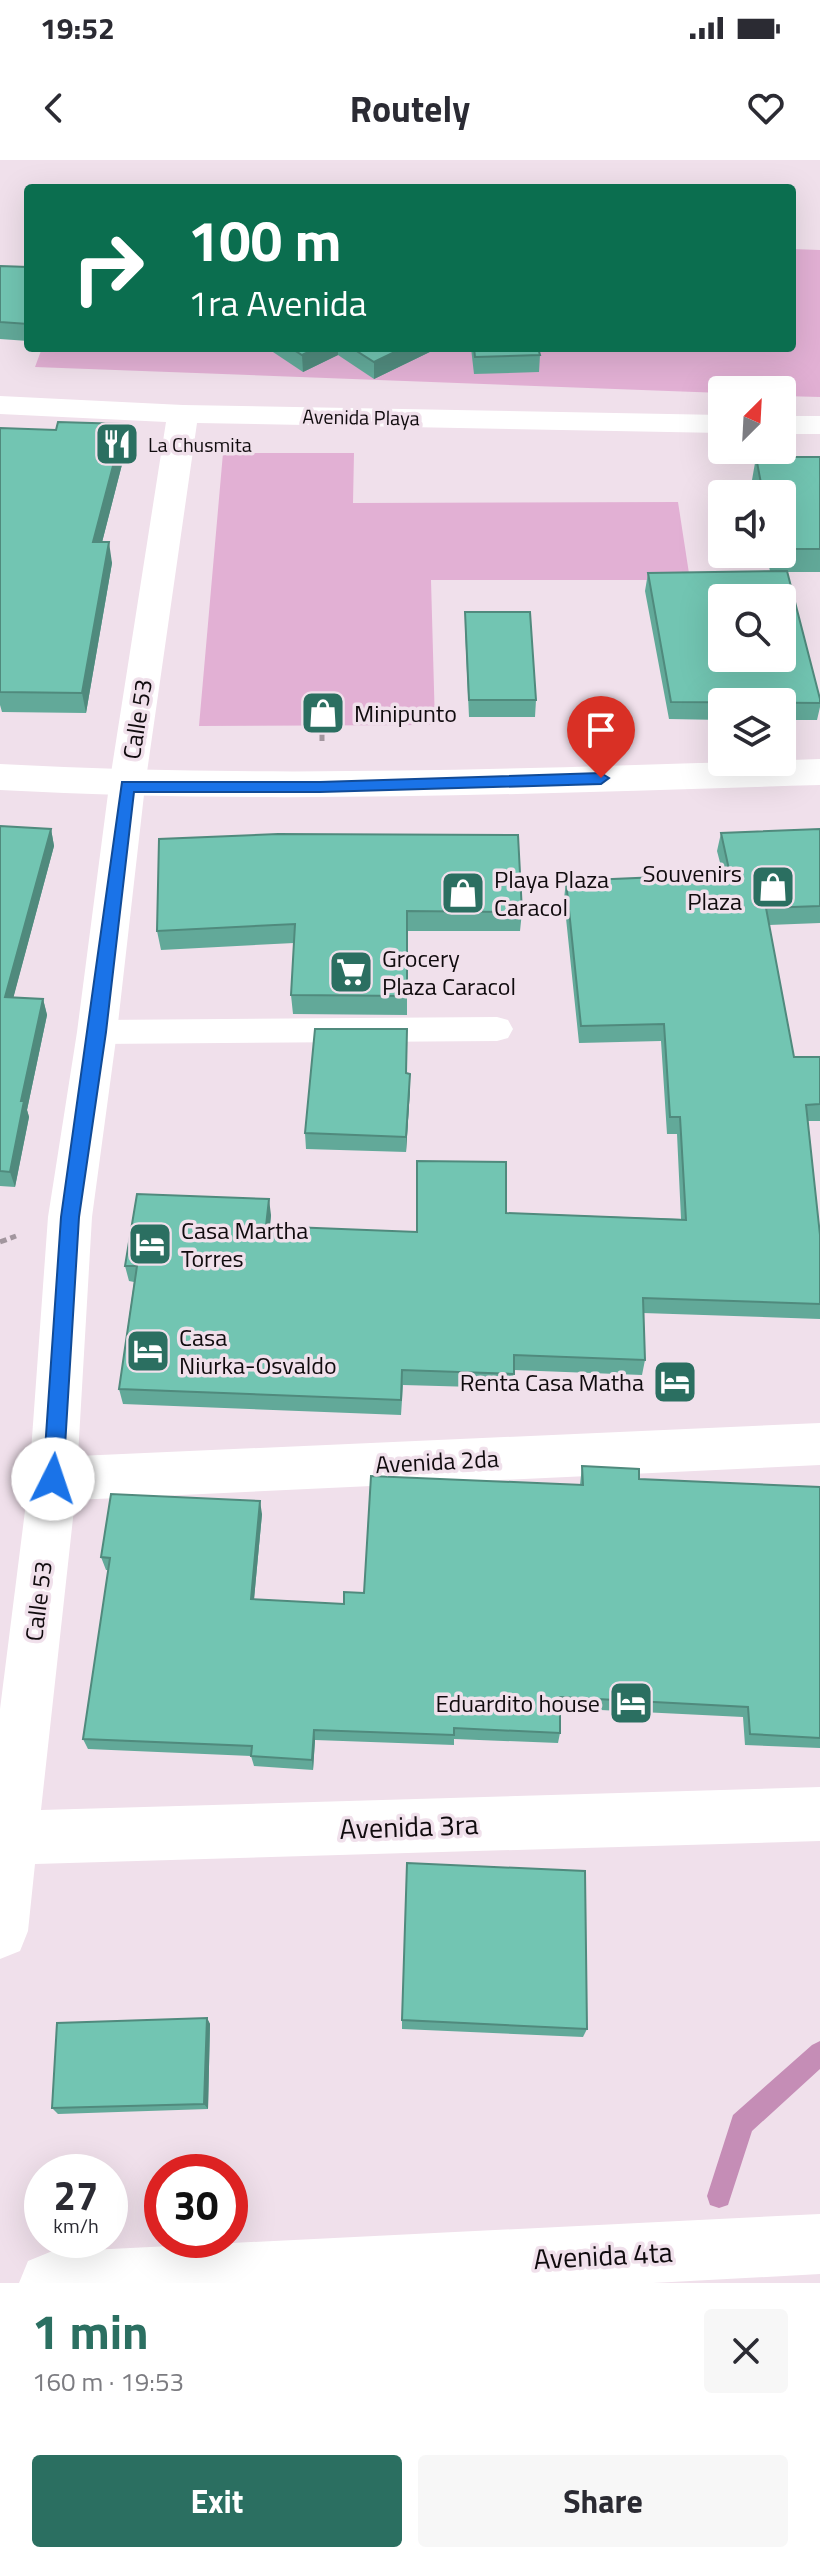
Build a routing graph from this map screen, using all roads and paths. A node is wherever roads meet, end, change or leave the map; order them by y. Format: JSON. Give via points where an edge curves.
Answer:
{"nodes":[{"id":1,"x":0,"y":405,"type":"edge"},
{"id":2,"x":183,"y":414,"type":"junction"},
{"id":3,"x":708,"y":424,"type":"edge"},
{"id":4,"x":796,"y":425,"type":"edge"},
{"id":5,"x":820,"y":425,"type":"edge"},
{"id":6,"x":820,"y":772,"type":"edge"},
{"id":7,"x":0,"y":777,"type":"edge"},
{"id":8,"x":127,"y":786,"type":"junction"},
{"id":9,"x":497,"y":1029,"type":"dead end"},
{"id":10,"x":97,"y":1032,"type":"junction"},
{"id":11,"x":820,"y":1444,"type":"edge"},
{"id":12,"x":53,"y":1479,"type":"junction"},
{"id":13,"x":820,"y":1814,"type":"edge"},
{"id":14,"x":5,"y":1840,"type":"edge"},
{"id":15,"x":0,"y":1931,"type":"edge"},
{"id":16,"x":820,"y":2244,"type":"edge"},
{"id":17,"x":50,"y":2283,"type":"edge"}],
"edges":[{"from":1,"to":2,"type":"street","name":"Avenida Playa"},
{"from":2,"to":3,"type":"street","name":"Avenida Playa"},
{"from":2,"to":8,"type":"street","name":"Calle 53"},
{"from":4,"to":5,"type":"street"},
{"from":6,"to":8,"type":"street","via":[[320,787]]},
{"from":7,"to":8,"type":"street"},
{"from":8,"to":10,"type":"street","name":"Calle 53"},
{"from":9,"to":10,"type":"lane"},
{"from":10,"to":12,"type":"street","name":"Calle 53","via":[[70,1217]]},
{"from":11,"to":12,"type":"street","name":"Avenida 2da"},
{"from":12,"to":14,"type":"street","name":"Calle 53"},
{"from":13,"to":14,"type":"street","name":"Avenida 3ra"},
{"from":14,"to":15,"type":"street","name":"Calle 53"},
{"from":16,"to":17,"type":"street","name":"Avenida 4ta"}]}
